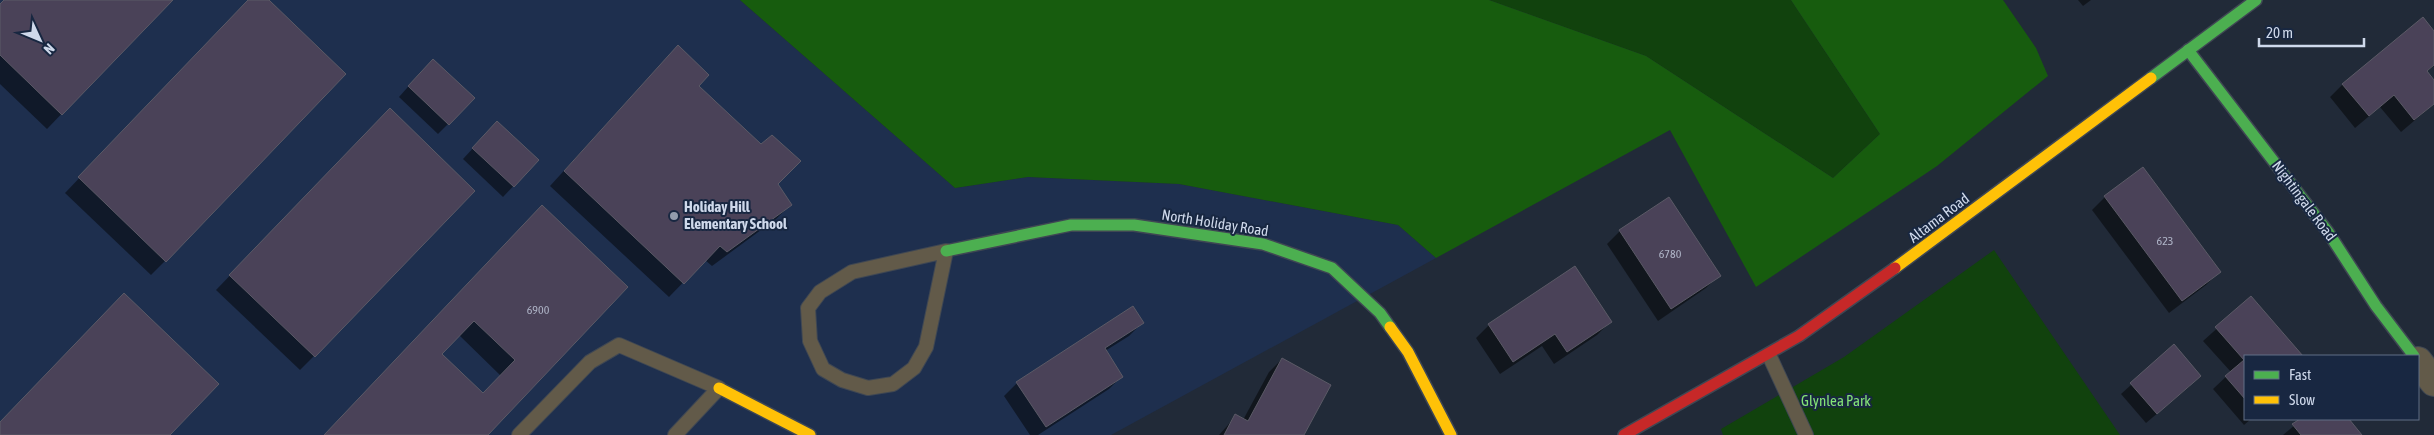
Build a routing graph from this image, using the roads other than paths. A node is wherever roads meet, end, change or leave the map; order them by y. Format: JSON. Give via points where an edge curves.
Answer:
{"nodes":[{"id":1,"x":2256,"y":0,"type":"edge"},
{"id":2,"x":2188,"y":50,"type":"junction"},
{"id":3,"x":946,"y":251,"type":"junction"},
{"id":4,"x":1769,"y":355,"type":"junction"},
{"id":5,"x":2413,"y":355,"type":"edge"},
{"id":6,"x":2419,"y":362,"type":"edge"},
{"id":7,"x":2434,"y":382,"type":"edge"},
{"id":8,"x":720,"y":388,"type":"junction"},
{"id":9,"x":519,"y":435,"type":"edge"},
{"id":10,"x":675,"y":435,"type":"edge"},
{"id":11,"x":810,"y":435,"type":"edge"},
{"id":12,"x":1451,"y":435,"type":"edge"},
{"id":13,"x":1624,"y":435,"type":"edge"},
{"id":14,"x":1806,"y":435,"type":"edge"}],
"edges":[{"from":1,"to":2,"type":"street","name":"Altama Road"},
{"from":2,"to":4,"type":"street","name":"Altama Road","via":[[1908,259]]},
{"from":2,"to":5,"type":"street","name":"Nightingale Road","via":[[2328,232],[2376,306]]},
{"from":3,"to":3,"type":"lane","via":[[852,272],[820,292],[808,308],[810,342],[823,369],[842,380],[868,388],[893,384],[914,368],[926,347]]},
{"from":3,"to":12,"type":"street","name":"North Holiday Road","via":[[1071,225],[1134,226],[1263,244],[1332,268],[1380,313],[1408,352]]},
{"from":4,"to":13,"type":"street","name":"Altama Road"},
{"from":4,"to":14,"type":"lane"},
{"from":6,"to":7,"type":"street"},
{"from":8,"to":9,"type":"lane","via":[[619,346],[590,362]]},
{"from":8,"to":10,"type":"lane"},
{"from":8,"to":11,"type":"street"}]}
